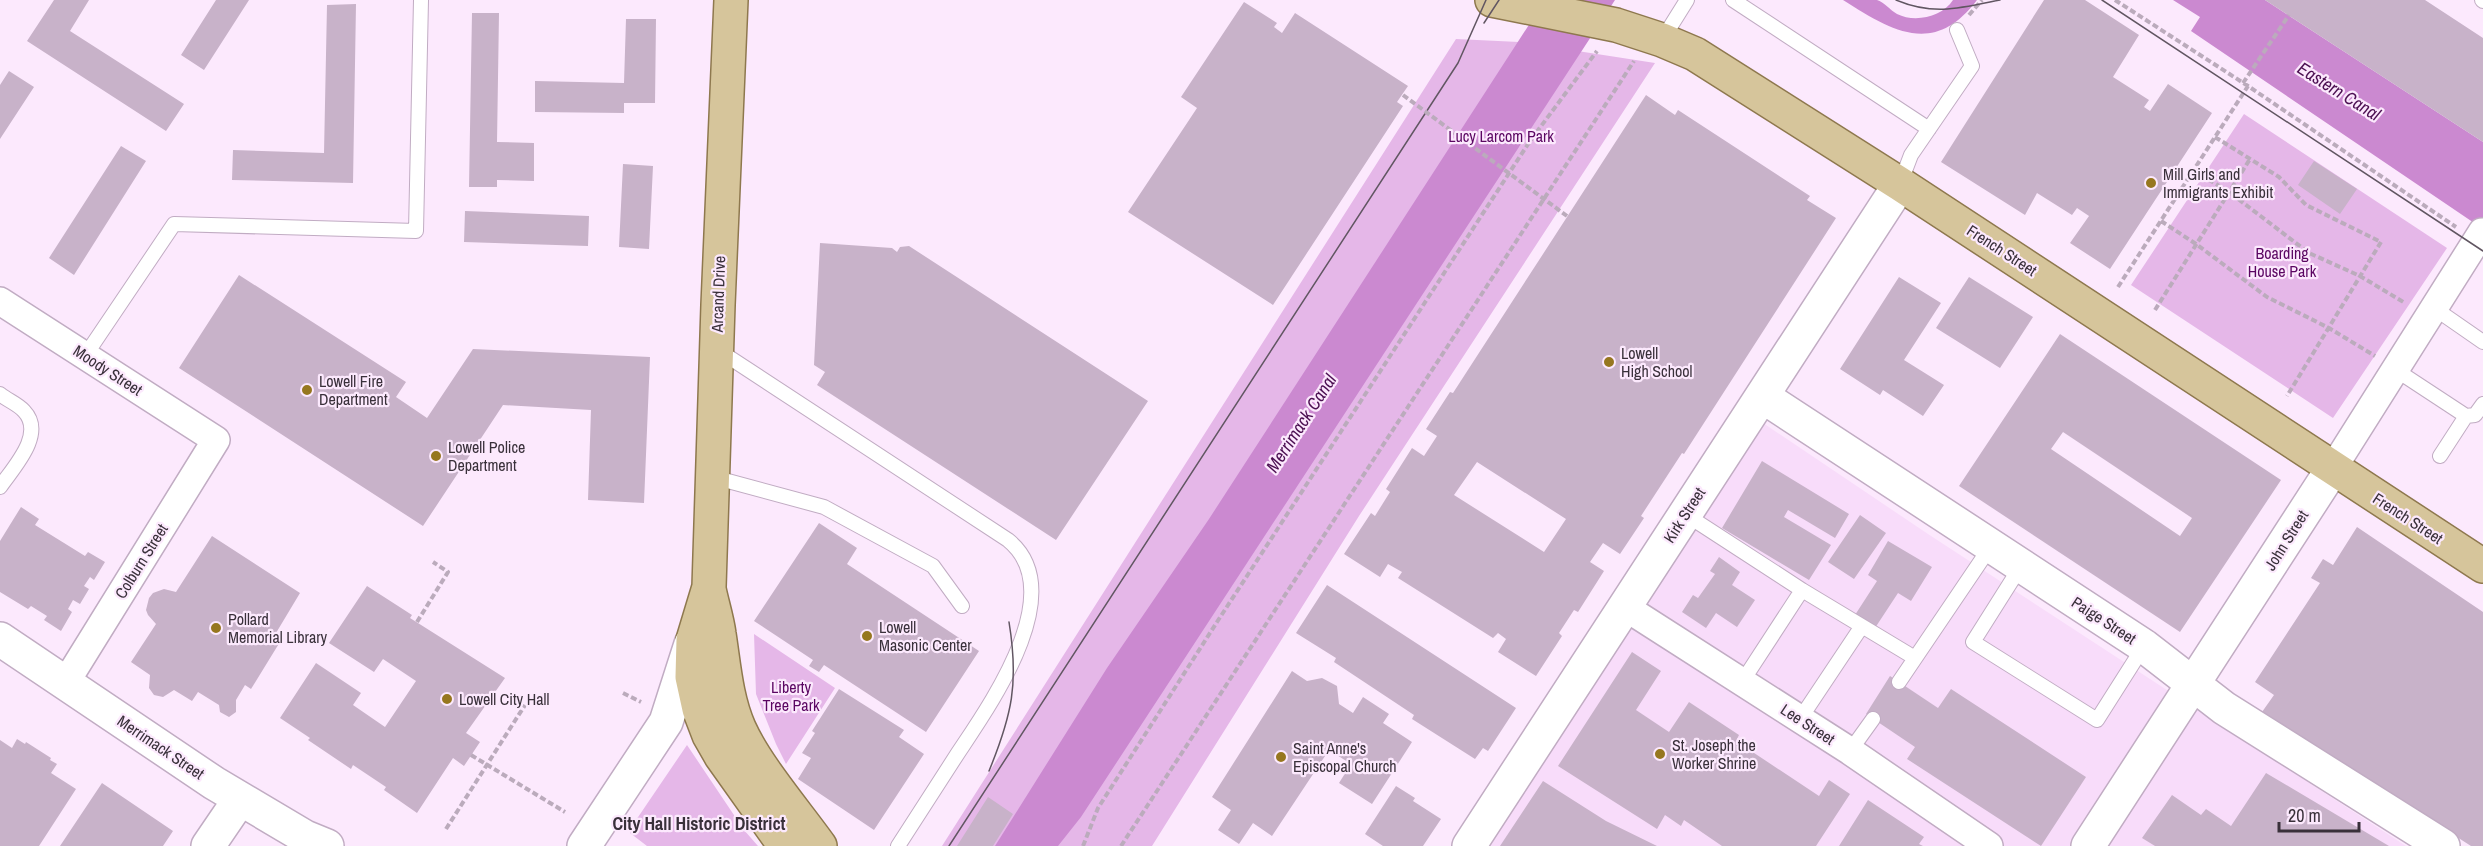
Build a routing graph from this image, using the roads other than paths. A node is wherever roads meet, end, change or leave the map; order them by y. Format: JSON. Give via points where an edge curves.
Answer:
{"nodes":[{"id":1,"x":421,"y":0,"type":"edge"},
{"id":2,"x":731,"y":0,"type":"edge"},
{"id":3,"x":1492,"y":0,"type":"edge"},
{"id":4,"x":1687,"y":0,"type":"edge"},
{"id":5,"x":1733,"y":0,"type":"edge"},
{"id":6,"x":1957,"y":30,"type":"dead end"},
{"id":7,"x":1649,"y":49,"type":"junction"},
{"id":8,"x":1929,"y":129,"type":"junction"},
{"id":9,"x":1900,"y":184,"type":"junction"},
{"id":10,"x":2480,"y":234,"type":"edge"},
{"id":11,"x":0,"y":301,"type":"edge"},
{"id":12,"x":2432,"y":312,"type":"junction"},
{"id":13,"x":2483,"y":342,"type":"edge"},
{"id":14,"x":716,"y":349,"type":"junction"},
{"id":15,"x":85,"y":356,"type":"junction"},
{"id":16,"x":2396,"y":370,"type":"junction"},
{"id":17,"x":0,"y":394,"type":"edge"},
{"id":18,"x":1762,"y":396,"type":"junction"},
{"id":19,"x":2483,"y":404,"type":"edge"},
{"id":20,"x":2466,"y":416,"type":"junction"},
{"id":21,"x":216,"y":440,"type":"joint"},
{"id":22,"x":2440,"y":456,"type":"dead end"},
{"id":23,"x":2333,"y":468,"type":"junction"},
{"id":24,"x":713,"y":477,"type":"junction"},
{"id":25,"x":0,"y":487,"type":"edge"},
{"id":26,"x":1685,"y":514,"type":"junction"},
{"id":27,"x":1991,"y":546,"type":"junction"},
{"id":28,"x":2021,"y":566,"type":"junction"},
{"id":29,"x":2483,"y":566,"type":"edge"},
{"id":30,"x":709,"y":587,"type":"junction"},
{"id":31,"x":1802,"y":590,"type":"junction"},
{"id":32,"x":962,"y":606,"type":"dead end"},
{"id":33,"x":1624,"y":607,"type":"junction"},
{"id":34,"x":1862,"y":626,"type":"junction"},
{"id":35,"x":0,"y":639,"type":"edge"},
{"id":36,"x":693,"y":640,"type":"junction"},
{"id":37,"x":2144,"y":646,"type":"junction"},
{"id":38,"x":1915,"y":658,"type":"junction"},
{"id":39,"x":66,"y":682,"type":"junction"},
{"id":40,"x":1742,"y":682,"type":"junction"},
{"id":41,"x":1899,"y":682,"type":"dead end"},
{"id":42,"x":2194,"y":684,"type":"junction"},
{"id":43,"x":1800,"y":718,"type":"junction"},
{"id":44,"x":1873,"y":718,"type":"dead end"},
{"id":45,"x":1850,"y":751,"type":"junction"},
{"id":46,"x":240,"y":799,"type":"junction"},
{"id":47,"x":310,"y":843,"type":"edge"},
{"id":48,"x":208,"y":846,"type":"edge"},
{"id":49,"x":584,"y":846,"type":"edge"},
{"id":50,"x":785,"y":846,"type":"edge"},
{"id":51,"x":820,"y":846,"type":"edge"},
{"id":52,"x":898,"y":846,"type":"edge"},
{"id":53,"x":1469,"y":846,"type":"edge"},
{"id":54,"x":1989,"y":846,"type":"edge"},
{"id":55,"x":2088,"y":846,"type":"edge"},
{"id":56,"x":2443,"y":846,"type":"edge"}],
"edges":[{"from":1,"to":15,"type":"lane","via":[[416,231],[174,224]]},
{"from":2,"to":14,"type":"main road","name":"Arcand Drive"},
{"from":3,"to":7,"type":"main road","name":"French Street","via":[[1531,9],[1607,38]]},
{"from":4,"to":7,"type":"lane"},
{"from":5,"to":8,"type":"lane"},
{"from":6,"to":8,"type":"lane","via":[[1972,66]]},
{"from":7,"to":9,"type":"main road","name":"French Street","via":[[1695,54]]},
{"from":8,"to":9,"type":"lane","via":[[1911,155]]},
{"from":9,"to":18,"type":"street","name":"Kirk Street"},
{"from":9,"to":23,"type":"main road","name":"French Street"},
{"from":10,"to":12,"type":"street","name":"John Street"},
{"from":11,"to":15,"type":"street","name":"Moody Street"},
{"from":12,"to":13,"type":"lane"},
{"from":12,"to":16,"type":"street","name":"John Street"},
{"from":14,"to":24,"type":"main road","name":"Arcand Drive"},
{"from":14,"to":52,"type":"lane","via":[[1008,540],[1018,547],[1027,566],[1032,592],[1027,626],[1002,686]]},
{"from":15,"to":21,"type":"street","name":"Moody Street"},
{"from":16,"to":20,"type":"lane"},
{"from":16,"to":23,"type":"street","name":"John Street"},
{"from":17,"to":25,"type":"lane","via":[[25,411],[32,426],[29,443]]},
{"from":18,"to":26,"type":"street","name":"Kirk Street"},
{"from":18,"to":27,"type":"street","name":"Paige Street"},
{"from":19,"to":20,"type":"lane","via":[[2475,415]]},
{"from":20,"to":22,"type":"lane"},
{"from":21,"to":39,"type":"street","name":"Colburn Street"},
{"from":23,"to":29,"type":"main road","name":"French Street"},
{"from":23,"to":42,"type":"street","name":"John Street"},
{"from":24,"to":30,"type":"main road","name":"Arcand Drive"},
{"from":24,"to":32,"type":"lane","via":[[824,507],[933,566]]},
{"from":26,"to":31,"type":"lane"},
{"from":26,"to":33,"type":"street","name":"Kirk Street"},
{"from":27,"to":28,"type":"street","name":"Paige Street"},
{"from":27,"to":38,"type":"lane"},
{"from":28,"to":37,"type":"street","name":"Paige Street"},
{"from":28,"to":37,"type":"lane","via":[[1973,642],[2097,720]]},
{"from":30,"to":36,"type":"main road","name":"Arcand Drive"},
{"from":30,"to":51,"type":"main road","name":"Arcand Drive","via":[[728,693],[740,729]]},
{"from":31,"to":34,"type":"lane"},
{"from":31,"to":40,"type":"lane"},
{"from":33,"to":40,"type":"street","name":"Lee Street"},
{"from":33,"to":53,"type":"street","name":"Kirk Street"},
{"from":34,"to":38,"type":"lane"},
{"from":34,"to":43,"type":"lane"},
{"from":35,"to":39,"type":"street","name":"Merrimack Street"},
{"from":36,"to":49,"type":"street","name":"Arcand Drive","via":[[666,722]]},
{"from":36,"to":50,"type":"main road","name":"Arcand Drive","via":[[692,677],[709,735]]},
{"from":37,"to":42,"type":"street","name":"Paige Street"},
{"from":38,"to":41,"type":"lane"},
{"from":39,"to":46,"type":"street","name":"Merrimack Street"},
{"from":40,"to":43,"type":"street","name":"Lee Street"},
{"from":42,"to":55,"type":"street","name":"John Street"},
{"from":42,"to":56,"type":"street","name":"Paige Street","via":[[2224,708]]},
{"from":43,"to":45,"type":"street","name":"Lee Street"},
{"from":44,"to":45,"type":"lane"},
{"from":45,"to":54,"type":"street","name":"Lee Street"},
{"from":46,"to":47,"type":"street","name":"Merrimack Street"},
{"from":46,"to":48,"type":"street"}]}
